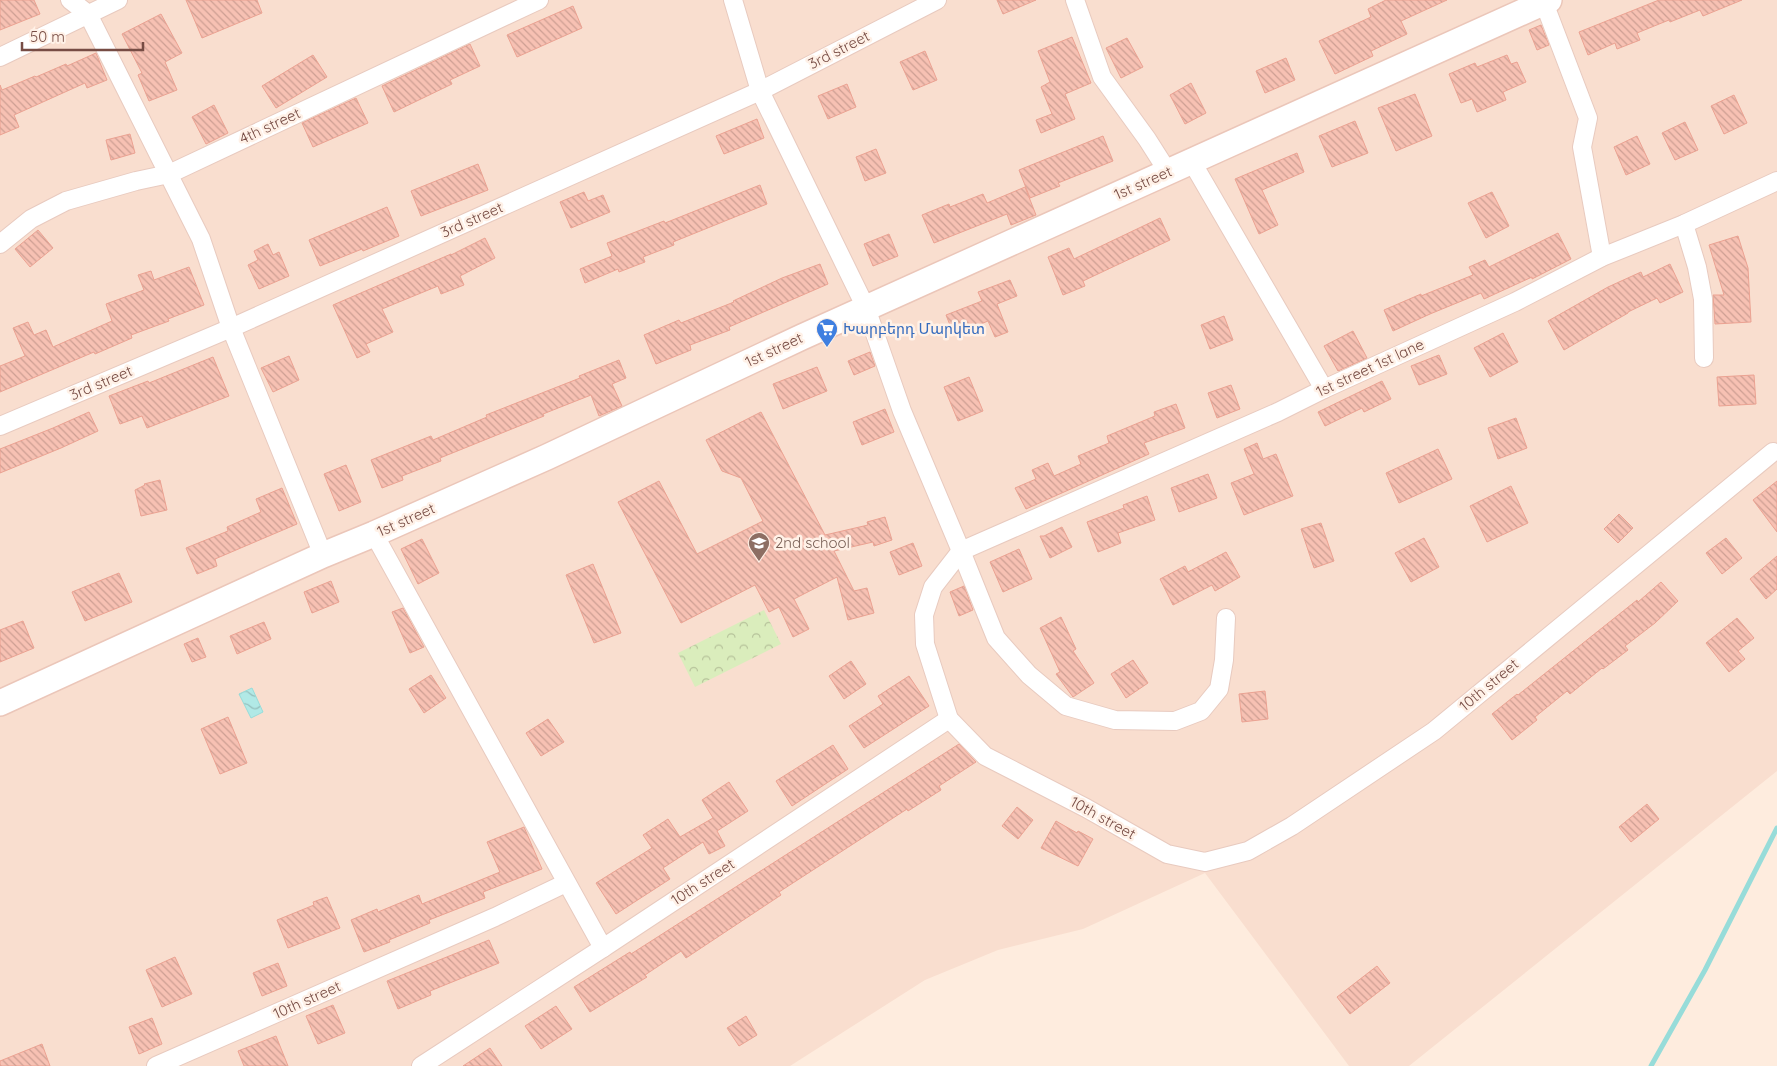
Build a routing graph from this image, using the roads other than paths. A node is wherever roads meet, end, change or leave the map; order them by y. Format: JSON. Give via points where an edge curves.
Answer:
{"nodes":[{"id":1,"x":70,"y":0,"type":"edge"},
{"id":2,"x":118,"y":0,"type":"edge"},
{"id":3,"x":539,"y":0,"type":"edge"},
{"id":4,"x":733,"y":0,"type":"edge"},
{"id":5,"x":937,"y":0,"type":"edge"},
{"id":6,"x":1075,"y":0,"type":"edge"},
{"id":7,"x":1545,"y":1,"type":"edge"},
{"id":8,"x":88,"y":14,"type":"junction"},
{"id":9,"x":0,"y":57,"type":"edge"},
{"id":10,"x":760,"y":91,"type":"junction"},
{"id":11,"x":1192,"y":162,"type":"junction"},
{"id":12,"x":1168,"y":172,"type":"junction"},
{"id":13,"x":169,"y":174,"type":"junction"},
{"id":14,"x":1777,"y":181,"type":"edge"},
{"id":15,"x":1684,"y":224,"type":"junction"},
{"id":16,"x":0,"y":244,"type":"edge"},
{"id":17,"x":1602,"y":257,"type":"junction"},
{"id":18,"x":866,"y":308,"type":"junction"},
{"id":19,"x":231,"y":328,"type":"junction"},
{"id":20,"x":1704,"y":358,"type":"dead end"},
{"id":21,"x":1324,"y":389,"type":"junction"},
{"id":22,"x":0,"y":426,"type":"edge"},
{"id":23,"x":1772,"y":452,"type":"dead end"},
{"id":24,"x":374,"y":534,"type":"junction"},
{"id":25,"x":962,"y":551,"type":"junction"},
{"id":26,"x":323,"y":555,"type":"junction"},
{"id":27,"x":1226,"y":618,"type":"dead end"},
{"id":28,"x":0,"y":703,"type":"edge"},
{"id":29,"x":949,"y":719,"type":"junction"},
{"id":30,"x":566,"y":883,"type":"junction"},
{"id":31,"x":603,"y":948,"type":"junction"},
{"id":32,"x":156,"y":1066,"type":"edge"},
{"id":33,"x":421,"y":1066,"type":"edge"}],
"edges":[{"from":1,"to":8,"type":"street"},
{"from":2,"to":8,"type":"street"},
{"from":3,"to":13,"type":"street","name":"4th street"},
{"from":4,"to":10,"type":"street"},
{"from":5,"to":10,"type":"street","name":"3rd street"},
{"from":6,"to":12,"type":"street","via":[[1102,77]]},
{"from":7,"to":11,"type":"main road","name":"1st street"},
{"from":7,"to":17,"type":"street","via":[[1588,118],[1582,148]]},
{"from":8,"to":9,"type":"street"},
{"from":8,"to":13,"type":"street"},
{"from":10,"to":18,"type":"street"},
{"from":10,"to":19,"type":"street","name":"3rd street"},
{"from":11,"to":12,"type":"main road","name":"1st street"},
{"from":11,"to":21,"type":"street"},
{"from":12,"to":18,"type":"main road","name":"1st street"},
{"from":13,"to":16,"type":"street","name":"4th street","via":[[66,201],[32,220]]},
{"from":13,"to":19,"type":"street","via":[[201,239]]},
{"from":14,"to":15,"type":"street","name":"1st street 1st lane"},
{"from":15,"to":17,"type":"street","name":"1st street 1st lane"},
{"from":15,"to":20,"type":"street","via":[[1703,299]]},
{"from":17,"to":21,"type":"street","name":"1st street 1st lane","via":[[1515,302]]},
{"from":18,"to":24,"type":"main road","name":"1st street"},
{"from":18,"to":25,"type":"street","via":[[902,411]]},
{"from":19,"to":22,"type":"street","name":"3rd street"},
{"from":19,"to":26,"type":"street"},
{"from":21,"to":25,"type":"street","name":"1st street 1st lane"},
{"from":23,"to":29,"type":"street","name":"10th street","via":[[1434,731],[1292,826],[1248,851],[1205,862],[1167,854],[985,756]]},
{"from":24,"to":26,"type":"main road","name":"1st street"},
{"from":24,"to":30,"type":"street"},
{"from":25,"to":27,"type":"street","via":[[996,638],[1029,675],[1066,706],[1115,720],[1175,721],[1202,711],[1220,689]]},
{"from":25,"to":29,"type":"street","via":[[933,587],[924,615],[925,644]]},
{"from":26,"to":28,"type":"main road","name":"1st street"},
{"from":29,"to":31,"type":"street","name":"10th street"},
{"from":30,"to":31,"type":"street"},
{"from":30,"to":32,"type":"street","name":"10th street"},
{"from":31,"to":33,"type":"street","name":"10th street"}]}
